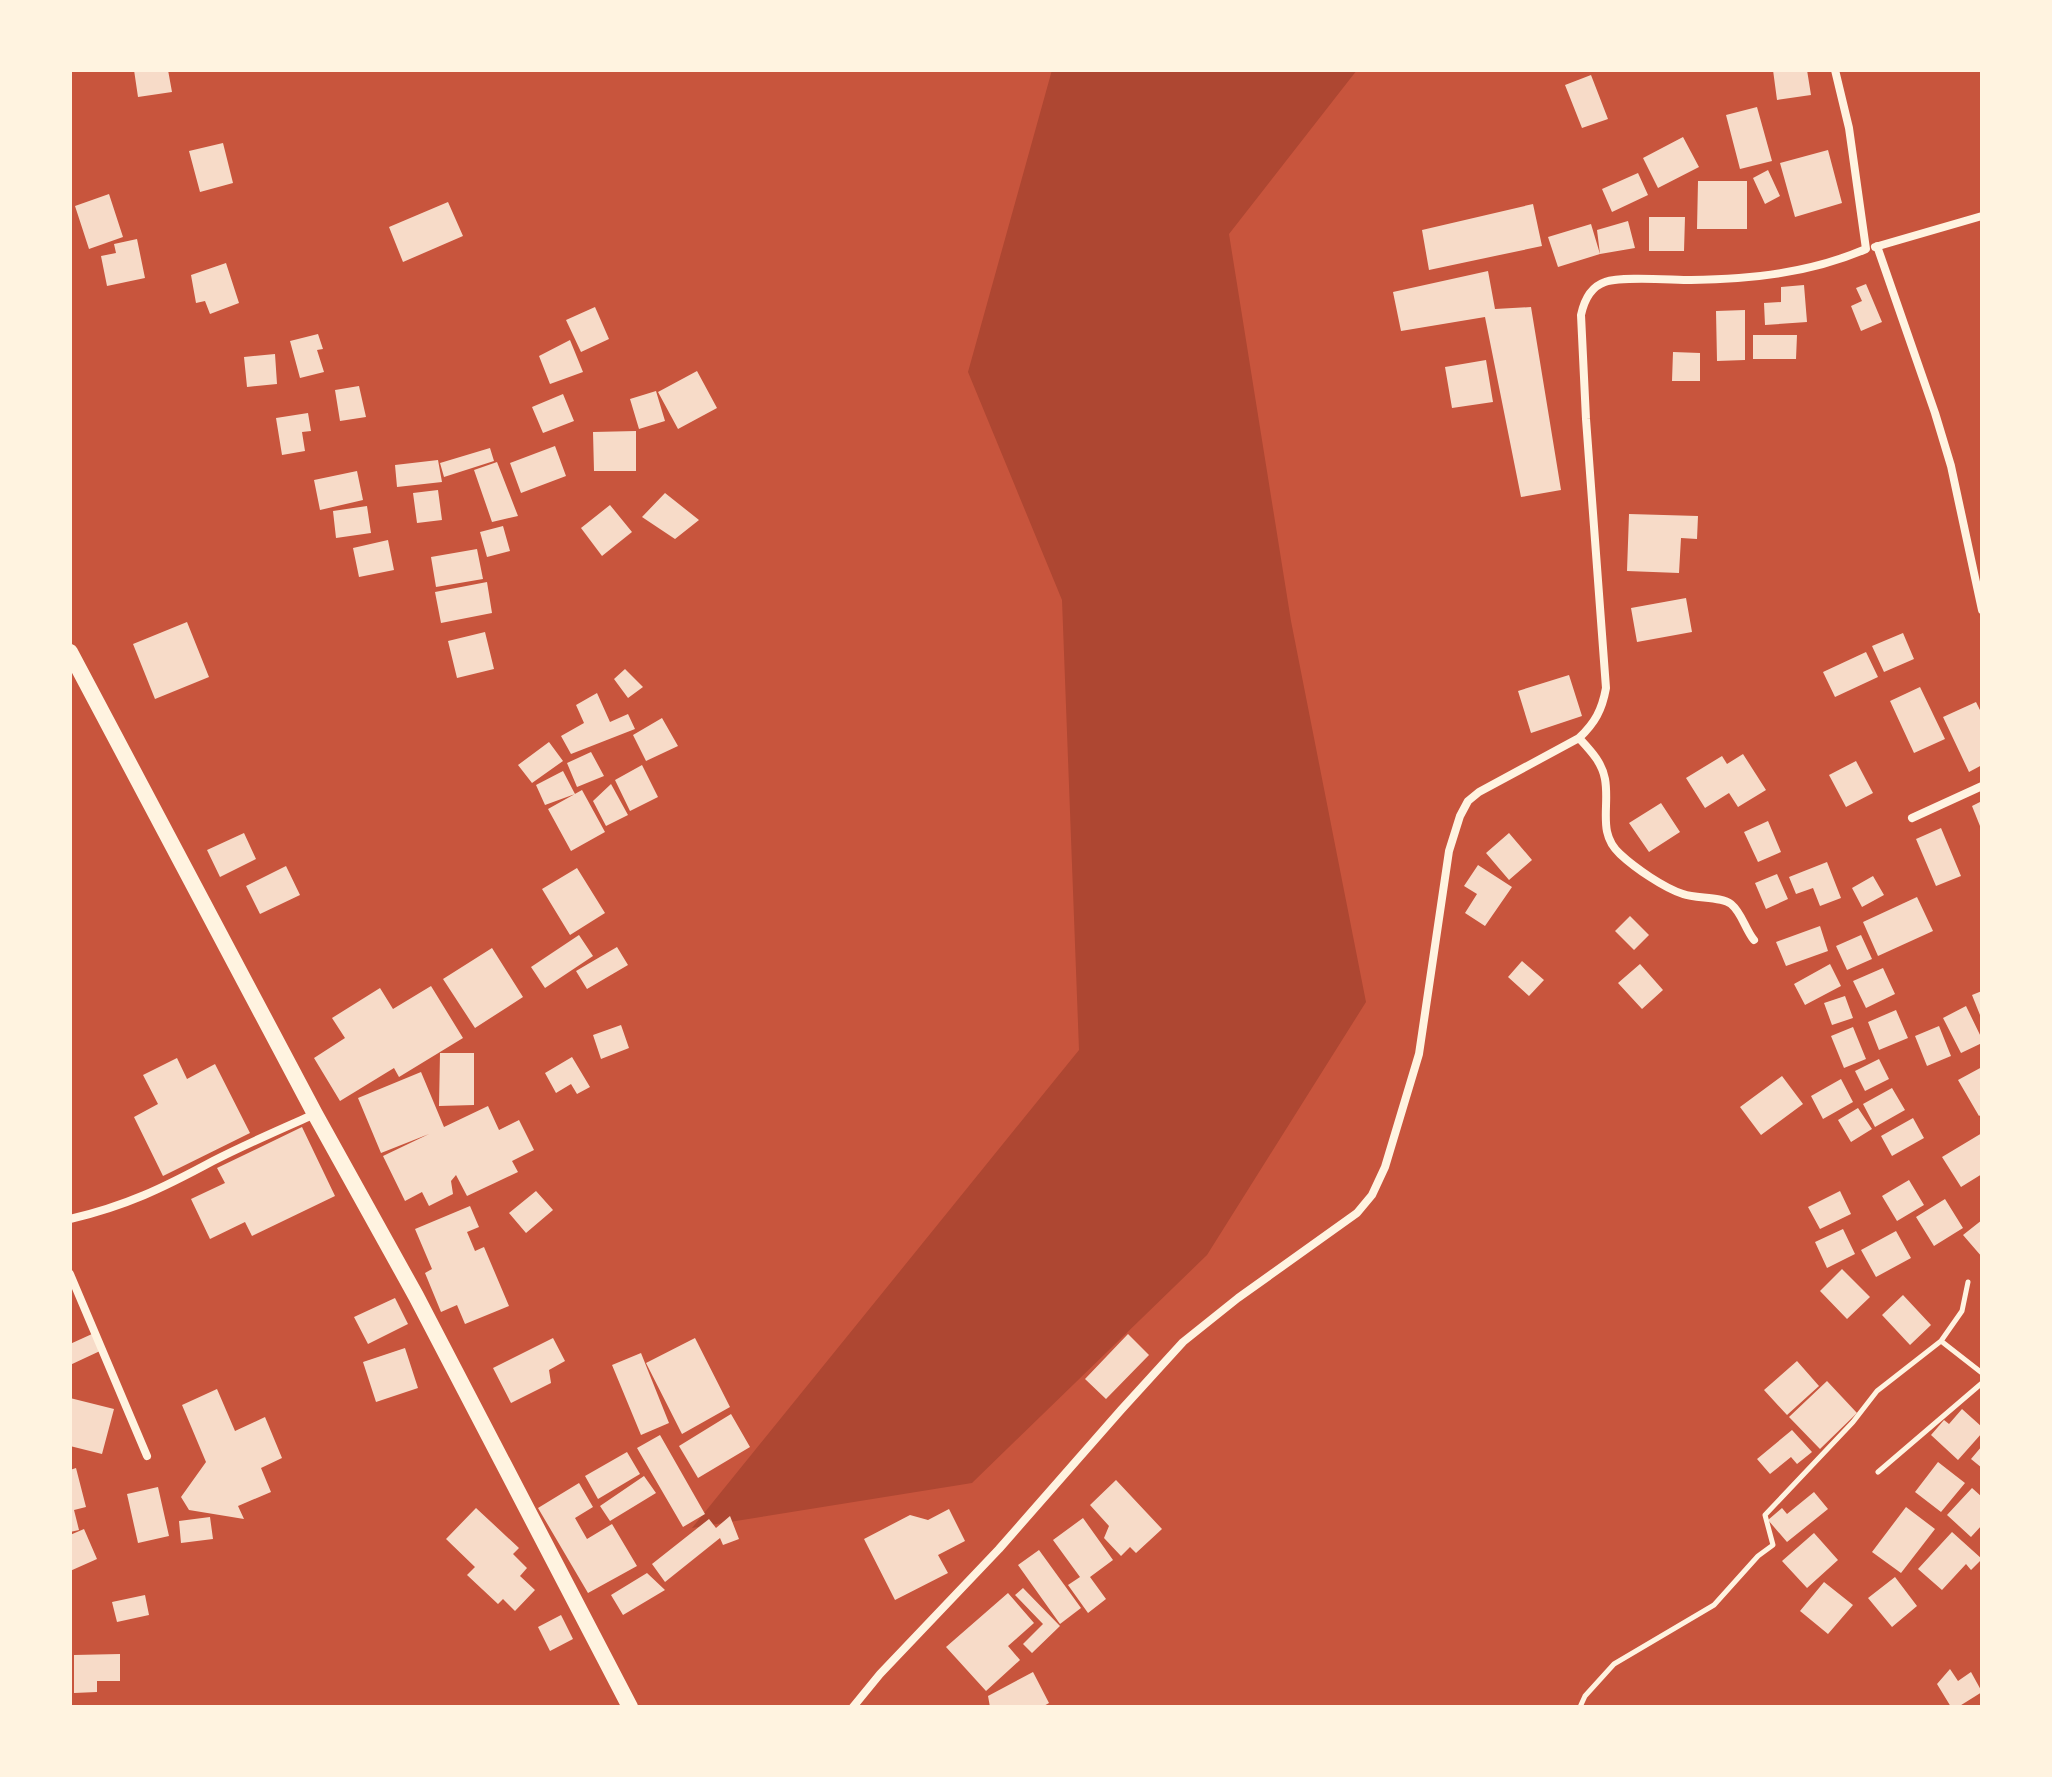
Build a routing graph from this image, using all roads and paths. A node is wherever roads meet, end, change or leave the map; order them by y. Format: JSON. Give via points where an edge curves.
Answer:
{"nodes":[{"id":1,"x":1835,"y":70,"type":"edge"},
{"id":2,"x":1982,"y":216,"type":"edge"},
{"id":3,"x":1877,"y":246,"type":"junction"},
{"id":4,"x":1866,"y":249,"type":"junction"},
{"id":5,"x":1982,"y":610,"type":"edge"},
{"id":6,"x":70,"y":652,"type":"edge"},
{"id":7,"x":1579,"y":738,"type":"junction"},
{"id":8,"x":1982,"y":786,"type":"edge"},
{"id":9,"x":1912,"y":818,"type":"dead end"},
{"id":10,"x":1754,"y":940,"type":"dead end"},
{"id":11,"x":315,"y":1114,"type":"junction"},
{"id":12,"x":70,"y":1219,"type":"edge"},
{"id":13,"x":70,"y":1274,"type":"edge"},
{"id":14,"x":1968,"y":1282,"type":"dead end"},
{"id":15,"x":1941,"y":1341,"type":"junction"},
{"id":16,"x":1982,"y":1373,"type":"edge"},
{"id":17,"x":1982,"y":1383,"type":"edge"},
{"id":18,"x":147,"y":1456,"type":"dead end"},
{"id":19,"x":1878,"y":1472,"type":"dead end"},
{"id":20,"x":630,"y":1707,"type":"edge"},
{"id":21,"x":853,"y":1707,"type":"edge"},
{"id":22,"x":1580,"y":1707,"type":"edge"}],
"edges":[{"from":1,"to":4,"type":"street"},
{"from":2,"to":3,"type":"street"},
{"from":3,"to":4,"type":"street"},
{"from":3,"to":5,"type":"street","via":[[1951,466]]},
{"from":4,"to":7,"type":"street","via":[[1776,275],[1607,281],[1587,297],[1581,315],[1586,419],[1606,688],[1598,717]]},
{"from":6,"to":11,"type":"main road"},
{"from":7,"to":10,"type":"street","via":[[1605,777],[1607,837],[1619,854],[1683,894],[1732,905]]},
{"from":7,"to":21,"type":"street","via":[[1479,792],[1460,816],[1442,890],[1419,1054],[1372,1195],[1357,1213],[1183,1342]]},
{"from":8,"to":9,"type":"street"},
{"from":11,"to":12,"type":"street","via":[[141,1198]]},
{"from":11,"to":20,"type":"main road"},
{"from":13,"to":18,"type":"street"},
{"from":14,"to":15,"type":"path","via":[[1962,1311]]},
{"from":15,"to":16,"type":"path"},
{"from":15,"to":22,"type":"path","via":[[1877,1391],[1765,1515],[1773,1545],[1714,1605],[1614,1664]]},
{"from":17,"to":19,"type":"path"}]}
